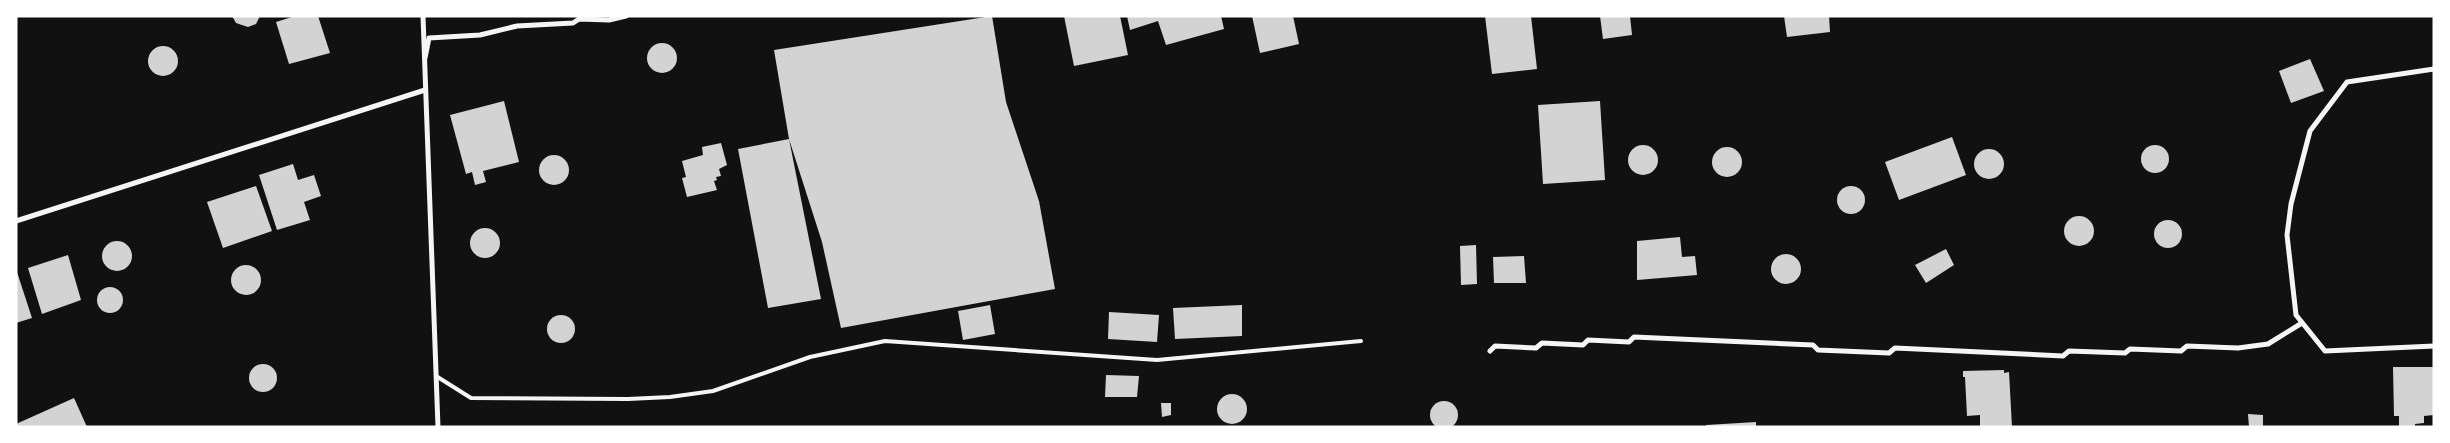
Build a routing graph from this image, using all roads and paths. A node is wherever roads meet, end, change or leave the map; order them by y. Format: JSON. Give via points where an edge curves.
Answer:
{"nodes":[{"id":1,"x":422,"y":16,"type":"edge"},
{"id":2,"x":626,"y":16,"type":"edge"},
{"id":3,"x":423,"y":68,"type":"junction"},
{"id":4,"x":2434,"y":69,"type":"edge"},
{"id":5,"x":425,"y":90,"type":"junction"},
{"id":6,"x":16,"y":221,"type":"edge"},
{"id":7,"x":2302,"y":323,"type":"junction"},
{"id":8,"x":1361,"y":341,"type":"dead end"},
{"id":9,"x":2434,"y":346,"type":"edge"},
{"id":10,"x":1490,"y":351,"type":"dead end"},
{"id":11,"x":436,"y":376,"type":"junction"},
{"id":12,"x":438,"y":427,"type":"edge"}],
"edges":[{"from":1,"to":3,"type":"street"},
{"from":2,"to":3,"type":"street","via":[[609,20],[578,19],[573,24],[517,26],[480,35],[429,38]]},
{"from":3,"to":5,"type":"street"},
{"from":4,"to":7,"type":"street","via":[[2347,82],[2310,131],[2291,204],[2287,235],[2296,315]]},
{"from":5,"to":6,"type":"street"},
{"from":5,"to":11,"type":"street"},
{"from":7,"to":9,"type":"street","via":[[2325,352]]},
{"from":7,"to":10,"type":"street","via":[[2268,344],[2238,348],[2186,346],[2181,351],[2130,349],[2125,353],[2069,351],[2063,356],[1895,348],[1889,353],[1818,350],[1813,345],[1634,336],[1629,342],[1588,340],[1583,345],[1542,343],[1536,348],[1496,346]]},
{"from":8,"to":11,"type":"lane","via":[[1157,360],[885,340],[810,357],[713,391],[628,399],[471,398]]},
{"from":11,"to":12,"type":"street"}]}
